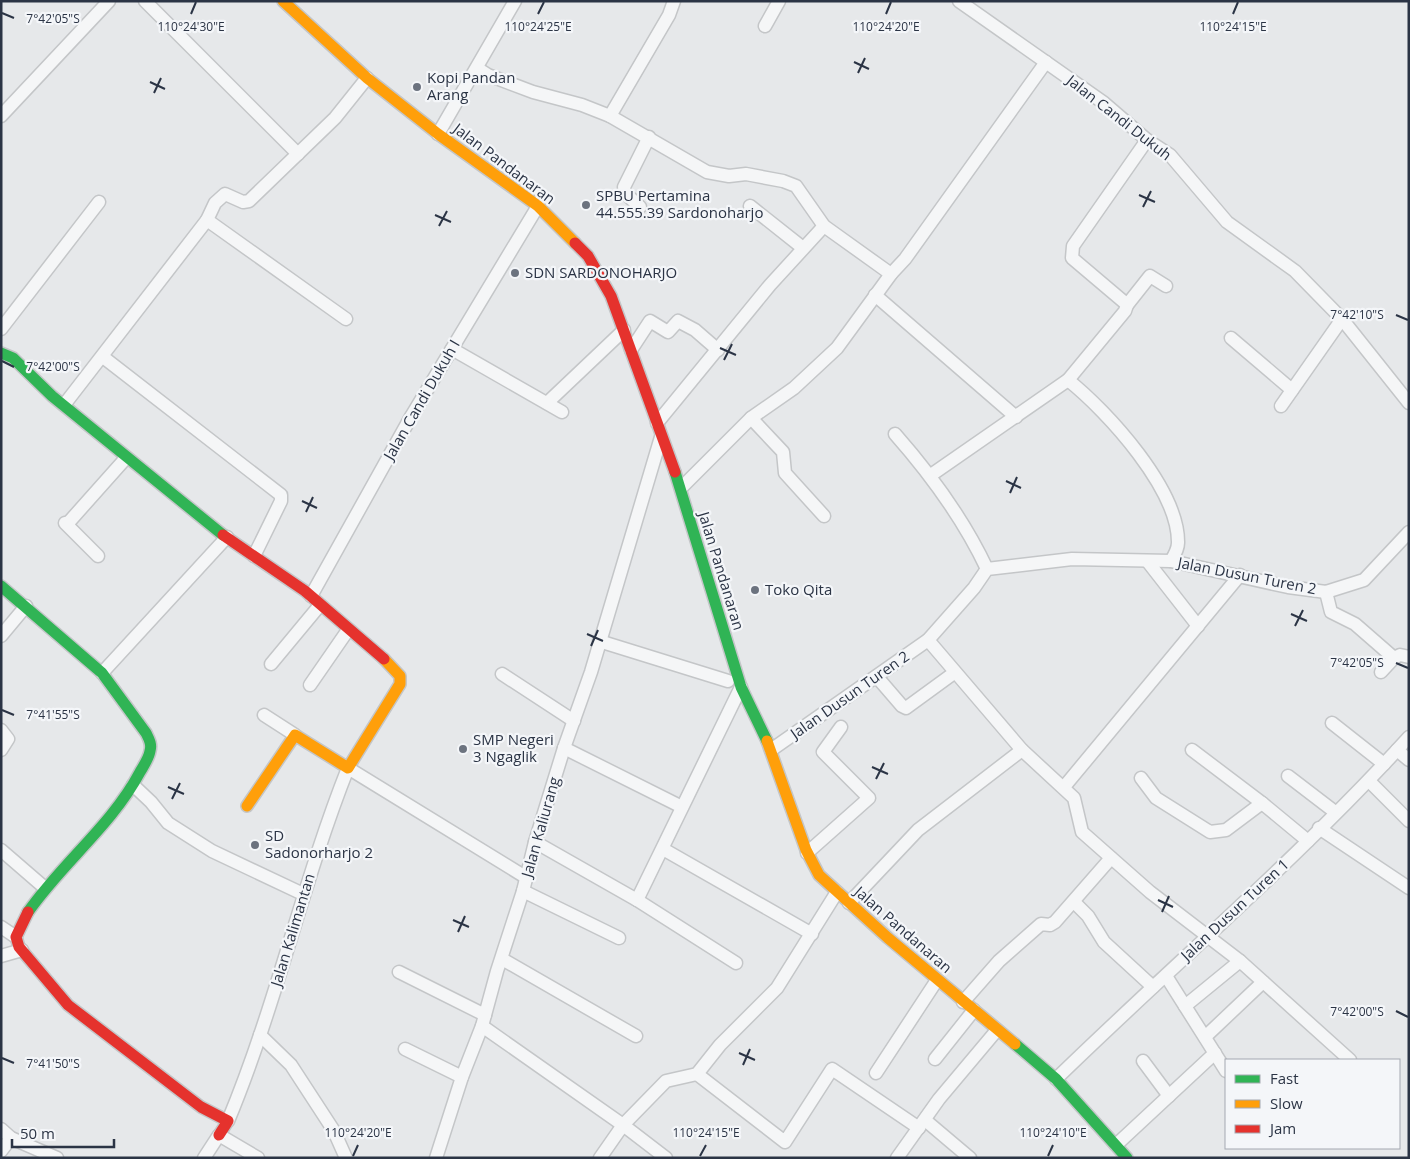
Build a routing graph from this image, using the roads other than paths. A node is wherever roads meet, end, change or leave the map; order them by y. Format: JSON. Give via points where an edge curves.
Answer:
{"nodes":[{"id":1,"x":109,"y":1,"type":"edge"},
{"id":2,"x":145,"y":1,"type":"edge"},
{"id":3,"x":283,"y":1,"type":"edge"},
{"id":4,"x":515,"y":1,"type":"edge"},
{"id":5,"x":674,"y":1,"type":"edge"},
{"id":6,"x":779,"y":1,"type":"edge"},
{"id":7,"x":959,"y":1,"type":"edge"},
{"id":8,"x":765,"y":26,"type":"dead end"},
{"id":9,"x":1046,"y":62,"type":"junction"},
{"id":10,"x":477,"y":68,"type":"junction"},
{"id":11,"x":367,"y":78,"type":"junction"},
{"id":12,"x":1,"y":116,"type":"edge"},
{"id":13,"x":610,"y":116,"type":"junction"},
{"id":14,"x":438,"y":134,"type":"junction"},
{"id":15,"x":649,"y":137,"type":"junction"},
{"id":16,"x":1146,"y":140,"type":"junction"},
{"id":17,"x":298,"y":154,"type":"junction"},
{"id":18,"x":99,"y":202,"type":"dead end"},
{"id":19,"x":538,"y":206,"type":"junction"},
{"id":20,"x":750,"y":206,"type":"dead end"},
{"id":21,"x":640,"y":207,"type":"dead end"},
{"id":22,"x":207,"y":220,"type":"junction"},
{"id":23,"x":824,"y":226,"type":"junction"},
{"id":24,"x":803,"y":248,"type":"junction"},
{"id":25,"x":890,"y":274,"type":"junction"},
{"id":26,"x":1166,"y":286,"type":"dead end"},
{"id":27,"x":875,"y":295,"type":"junction"},
{"id":28,"x":1127,"y":305,"type":"junction"},
{"id":29,"x":1342,"y":319,"type":"junction"},
{"id":30,"x":346,"y":320,"type":"dead end"},
{"id":31,"x":1,"y":330,"type":"edge"},
{"id":32,"x":624,"y":330,"type":"junction"},
{"id":33,"x":1231,"y":338,"type":"dead end"},
{"id":34,"x":452,"y":349,"type":"junction"},
{"id":35,"x":631,"y":350,"type":"junction"},
{"id":36,"x":718,"y":350,"type":"junction"},
{"id":37,"x":1,"y":353,"type":"edge"},
{"id":38,"x":103,"y":357,"type":"junction"},
{"id":39,"x":1068,"y":380,"type":"junction"},
{"id":40,"x":1292,"y":390,"type":"junction"},
{"id":41,"x":547,"y":403,"type":"junction"},
{"id":42,"x":1409,"y":403,"type":"edge"},
{"id":43,"x":64,"y":405,"type":"junction"},
{"id":44,"x":1281,"y":406,"type":"dead end"},
{"id":45,"x":562,"y":412,"type":"dead end"},
{"id":46,"x":1016,"y":417,"type":"junction"},
{"id":47,"x":751,"y":418,"type":"junction"},
{"id":48,"x":657,"y":423,"type":"junction"},
{"id":49,"x":895,"y":434,"type":"dead end"},
{"id":50,"x":661,"y":437,"type":"junction"},
{"id":51,"x":126,"y":458,"type":"junction"},
{"id":52,"x":932,"y":475,"type":"junction"},
{"id":53,"x":681,"y":488,"type":"junction"},
{"id":54,"x":824,"y":516,"type":"dead end"},
{"id":55,"x":1409,"y":532,"type":"edge"},
{"id":56,"x":227,"y":538,"type":"junction"},
{"id":57,"x":98,"y":556,"type":"dead end"},
{"id":58,"x":254,"y":556,"type":"junction"},
{"id":59,"x":1171,"y":561,"type":"junction"},
{"id":60,"x":1148,"y":562,"type":"junction"},
{"id":61,"x":987,"y":569,"type":"junction"},
{"id":62,"x":1240,"y":575,"type":"junction"},
{"id":63,"x":1,"y":586,"type":"edge"},
{"id":64,"x":1326,"y":592,"type":"junction"},
{"id":65,"x":315,"y":600,"type":"junction"},
{"id":66,"x":26,"y":606,"type":"junction"},
{"id":67,"x":1198,"y":626,"type":"junction"},
{"id":68,"x":348,"y":630,"type":"junction"},
{"id":69,"x":1,"y":636,"type":"edge"},
{"id":70,"x":928,"y":640,"type":"junction"},
{"id":71,"x":599,"y":641,"type":"junction"},
{"id":72,"x":1409,"y":657,"type":"edge"},
{"id":73,"x":1394,"y":658,"type":"junction"},
{"id":74,"x":271,"y":664,"type":"dead end"},
{"id":75,"x":1382,"y":672,"type":"dead end"},
{"id":76,"x":102,"y":673,"type":"junction"},
{"id":77,"x":954,"y":673,"type":"junction"},
{"id":78,"x":502,"y":674,"type":"dead end"},
{"id":79,"x":877,"y":677,"type":"junction"},
{"id":80,"x":728,"y":681,"type":"dead end"},
{"id":81,"x":310,"y":685,"type":"dead end"},
{"id":82,"x":741,"y":687,"type":"junction"},
{"id":83,"x":264,"y":715,"type":"dead end"},
{"id":84,"x":574,"y":721,"type":"junction"},
{"id":85,"x":1332,"y":723,"type":"dead end"},
{"id":86,"x":841,"y":727,"type":"dead end"},
{"id":87,"x":1,"y":730,"type":"edge"},
{"id":88,"x":295,"y":735,"type":"junction"},
{"id":89,"x":1409,"y":737,"type":"edge"},
{"id":90,"x":564,"y":748,"type":"junction"},
{"id":91,"x":1,"y":750,"type":"edge"},
{"id":92,"x":771,"y":750,"type":"junction"},
{"id":93,"x":1022,"y":750,"type":"junction"},
{"id":94,"x":1192,"y":750,"type":"dead end"},
{"id":95,"x":1397,"y":750,"type":"junction"},
{"id":96,"x":1409,"y":760,"type":"edge"},
{"id":97,"x":1384,"y":764,"type":"junction"},
{"id":98,"x":348,"y":768,"type":"junction"},
{"id":99,"x":1288,"y":776,"type":"dead end"},
{"id":100,"x":1141,"y":778,"type":"dead end"},
{"id":101,"x":1369,"y":781,"type":"junction"},
{"id":102,"x":134,"y":785,"type":"junction"},
{"id":103,"x":1064,"y":787,"type":"junction"},
{"id":104,"x":1262,"y":804,"type":"junction"},
{"id":105,"x":247,"y":806,"type":"dead end"},
{"id":106,"x":682,"y":808,"type":"junction"},
{"id":107,"x":1335,"y":812,"type":"junction"},
{"id":108,"x":1409,"y":821,"type":"edge"},
{"id":109,"x":1319,"y":828,"type":"junction"},
{"id":110,"x":1308,"y":841,"type":"junction"},
{"id":111,"x":535,"y":842,"type":"junction"},
{"id":112,"x":1,"y":850,"type":"edge"},
{"id":113,"x":664,"y":850,"type":"junction"},
{"id":114,"x":807,"y":853,"type":"junction"},
{"id":115,"x":1111,"y":858,"type":"junction"},
{"id":116,"x":525,"y":884,"type":"junction"},
{"id":117,"x":45,"y":888,"type":"junction"},
{"id":118,"x":1409,"y":888,"type":"edge"},
{"id":119,"x":837,"y":892,"type":"junction"},
{"id":120,"x":303,"y":894,"type":"junction"},
{"id":121,"x":637,"y":900,"type":"junction"},
{"id":122,"x":1074,"y":902,"type":"junction"},
{"id":123,"x":849,"y":903,"type":"junction"},
{"id":124,"x":1,"y":927,"type":"edge"},
{"id":125,"x":812,"y":934,"type":"junction"},
{"id":126,"x":1206,"y":936,"type":"junction"},
{"id":127,"x":16,"y":937,"type":"junction"},
{"id":128,"x":619,"y":938,"type":"dead end"},
{"id":129,"x":22,"y":950,"type":"junction"},
{"id":130,"x":1,"y":956,"type":"edge"},
{"id":131,"x":502,"y":959,"type":"junction"},
{"id":132,"x":1240,"y":962,"type":"junction"},
{"id":133,"x":736,"y":963,"type":"dead end"},
{"id":134,"x":399,"y":972,"type":"dead end"},
{"id":135,"x":1166,"y":976,"type":"junction"},
{"id":136,"x":937,"y":980,"type":"junction"},
{"id":137,"x":1263,"y":982,"type":"junction"},
{"id":138,"x":1153,"y":987,"type":"junction"},
{"id":139,"x":963,"y":1002,"type":"junction"},
{"id":140,"x":1185,"y":1006,"type":"junction"},
{"id":141,"x":974,"y":1010,"type":"junction"},
{"id":142,"x":483,"y":1021,"type":"junction"},
{"id":143,"x":997,"y":1030,"type":"junction"},
{"id":144,"x":260,"y":1035,"type":"junction"},
{"id":145,"x":636,"y":1036,"type":"dead end"},
{"id":146,"x":1205,"y":1037,"type":"junction"},
{"id":147,"x":404,"y":1049,"type":"dead end"},
{"id":148,"x":1215,"y":1053,"type":"junction"},
{"id":149,"x":1349,"y":1059,"type":"edge"},
{"id":150,"x":935,"y":1060,"type":"dead end"},
{"id":151,"x":1143,"y":1061,"type":"dead end"},
{"id":152,"x":1225,"y":1069,"type":"edge"},
{"id":153,"x":876,"y":1073,"type":"dead end"},
{"id":154,"x":697,"y":1074,"type":"junction"},
{"id":155,"x":462,"y":1077,"type":"junction"},
{"id":156,"x":1056,"y":1080,"type":"junction"},
{"id":157,"x":1169,"y":1096,"type":"junction"},
{"id":158,"x":228,"y":1121,"type":"junction"},
{"id":159,"x":922,"y":1124,"type":"junction"},
{"id":160,"x":622,"y":1125,"type":"junction"},
{"id":161,"x":1,"y":1129,"type":"edge"},
{"id":162,"x":219,"y":1135,"type":"junction"},
{"id":163,"x":11,"y":1138,"type":"junction"},
{"id":164,"x":1116,"y":1145,"type":"junction"},
{"id":165,"x":1,"y":1151,"type":"edge"},
{"id":166,"x":57,"y":1158,"type":"edge"},
{"id":167,"x":204,"y":1158,"type":"edge"},
{"id":168,"x":258,"y":1158,"type":"edge"},
{"id":169,"x":346,"y":1158,"type":"edge"},
{"id":170,"x":436,"y":1158,"type":"edge"},
{"id":171,"x":600,"y":1158,"type":"edge"},
{"id":172,"x":666,"y":1158,"type":"edge"},
{"id":173,"x":897,"y":1158,"type":"edge"},
{"id":174,"x":970,"y":1158,"type":"edge"},
{"id":175,"x":1127,"y":1158,"type":"edge"}],
"edges":[{"from":1,"to":12,"type":"street"},
{"from":2,"to":17,"type":"street"},
{"from":3,"to":11,"type":"street","name":"Jalan Pandanaran"},
{"from":4,"to":10,"type":"street"},
{"from":5,"to":13,"type":"street","via":[[673,9]]},
{"from":6,"to":8,"type":"street"},
{"from":7,"to":9,"type":"street","name":"Jalan Candi Dukuh"},
{"from":9,"to":16,"type":"street","name":"Jalan Candi Dukuh","via":[[1104,103]]},
{"from":9,"to":25,"type":"street","via":[[905,258]]},
{"from":10,"to":13,"type":"street","via":[[533,92]]},
{"from":10,"to":14,"type":"street"},
{"from":11,"to":14,"type":"street","name":"Jalan Pandanaran"},
{"from":11,"to":17,"type":"street","via":[[335,118]]},
{"from":13,"to":15,"type":"street"},
{"from":14,"to":19,"type":"street","name":"Jalan Pandanaran"},
{"from":15,"to":21,"type":"street","via":[[624,187],[625,193]]},
{"from":15,"to":23,"type":"street","via":[[707,172],[729,176],[746,174],[796,186]]},
{"from":16,"to":28,"type":"street","via":[[1071,252],[1072,258]]},
{"from":16,"to":29,"type":"street","name":"Jalan Candi Dukuh","via":[[1170,155],[1227,222],[1295,271]]},
{"from":17,"to":22,"type":"street","via":[[249,201],[243,202],[225,194],[219,198]]},
{"from":18,"to":31,"type":"street"},
{"from":19,"to":32,"type":"street","name":"Jalan Pandanaran","via":[[588,256],[611,296]]},
{"from":19,"to":34,"type":"street","name":"Jalan Candi Dukuh I"},
{"from":20,"to":24,"type":"street"},
{"from":22,"to":30,"type":"street"},
{"from":22,"to":38,"type":"street"},
{"from":23,"to":24,"type":"street"},
{"from":23,"to":25,"type":"street"},
{"from":24,"to":36,"type":"street"},
{"from":25,"to":27,"type":"street"},
{"from":26,"to":28,"type":"street","via":[[1150,276]]},
{"from":27,"to":46,"type":"street"},
{"from":27,"to":47,"type":"street","via":[[837,348],[794,388]]},
{"from":28,"to":39,"type":"street"},
{"from":29,"to":40,"type":"street"},
{"from":29,"to":42,"type":"street","name":"Jalan Candi Dukuh"},
{"from":32,"to":35,"type":"street","name":"Jalan Pandanaran"},
{"from":32,"to":41,"type":"street"},
{"from":33,"to":40,"type":"street"},
{"from":34,"to":41,"type":"street"},
{"from":34,"to":65,"type":"street","name":"Jalan Candi Dukuh I"},
{"from":35,"to":36,"type":"street","via":[[650,321],[668,332],[678,321],[695,330]]},
{"from":35,"to":48,"type":"street","name":"Jalan Pandanaran"},
{"from":36,"to":48,"type":"street"},
{"from":37,"to":43,"type":"street","via":[[13,358]]},
{"from":38,"to":43,"type":"street"},
{"from":38,"to":58,"type":"street","via":[[281,495]]},
{"from":39,"to":46,"type":"street"},
{"from":39,"to":59,"type":"street","via":[[1134,449],[1165,493],[1175,521],[1178,545]]},
{"from":40,"to":44,"type":"street"},
{"from":41,"to":45,"type":"street"},
{"from":43,"to":51,"type":"street"},
{"from":46,"to":52,"type":"street"},
{"from":47,"to":53,"type":"street"},
{"from":47,"to":54,"type":"street","via":[[783,452],[785,474]]},
{"from":48,"to":50,"type":"street","name":"Jalan Pandanaran"},
{"from":49,"to":52,"type":"street"},
{"from":50,"to":53,"type":"street","name":"Jalan Pandanaran"},
{"from":50,"to":71,"type":"street","name":"Jalan Kaliurang"},
{"from":51,"to":56,"type":"street"},
{"from":51,"to":57,"type":"street","via":[[65,523]]},
{"from":52,"to":61,"type":"street","via":[[971,536]]},
{"from":53,"to":82,"type":"street","name":"Jalan Pandanaran"},
{"from":55,"to":64,"type":"street","name":"Jalan Dusun Turen 2","via":[[1364,580]]},
{"from":56,"to":58,"type":"street"},
{"from":56,"to":76,"type":"street"},
{"from":58,"to":65,"type":"street"},
{"from":59,"to":60,"type":"street","name":"Jalan Dusun Turen 2"},
{"from":59,"to":62,"type":"street","name":"Jalan Dusun Turen 2"},
{"from":60,"to":61,"type":"street","name":"Jalan Dusun Turen 2","via":[[1072,559]]},
{"from":60,"to":67,"type":"street"},
{"from":61,"to":70,"type":"street","name":"Jalan Dusun Turen 2"},
{"from":62,"to":64,"type":"street","name":"Jalan Dusun Turen 2"},
{"from":62,"to":67,"type":"street"},
{"from":63,"to":66,"type":"street"},
{"from":64,"to":73,"type":"street","via":[[1331,612],[1354,624]]},
{"from":65,"to":68,"type":"street"},
{"from":65,"to":74,"type":"street","name":"Jalan Candi Dukuh I"},
{"from":66,"to":69,"type":"street"},
{"from":66,"to":76,"type":"street"},
{"from":67,"to":103,"type":"street"},
{"from":68,"to":81,"type":"street"},
{"from":68,"to":98,"type":"street","via":[[400,676],[400,684]]},
{"from":70,"to":77,"type":"street"},
{"from":70,"to":79,"type":"street","name":"Jalan Dusun Turen 2"},
{"from":71,"to":80,"type":"street"},
{"from":71,"to":84,"type":"street","name":"Jalan Kaliurang"},
{"from":72,"to":73,"type":"street","via":[[1400,655]]},
{"from":73,"to":75,"type":"street"},
{"from":76,"to":102,"type":"street","via":[[151,744],[150,753]]},
{"from":77,"to":79,"type":"street","via":[[906,708]]},
{"from":77,"to":93,"type":"street"},
{"from":78,"to":84,"type":"street"},
{"from":79,"to":92,"type":"street","name":"Jalan Dusun Turen 2"},
{"from":82,"to":92,"type":"street","name":"Jalan Pandanaran"},
{"from":82,"to":106,"type":"street"},
{"from":83,"to":88,"type":"street"},
{"from":84,"to":90,"type":"street","name":"Jalan Kaliurang"},
{"from":85,"to":97,"type":"street"},
{"from":86,"to":114,"type":"street","via":[[823,752],[868,798]]},
{"from":87,"to":91,"type":"street","via":[[8,739]]},
{"from":88,"to":98,"type":"street"},
{"from":88,"to":105,"type":"street"},
{"from":89,"to":95,"type":"street","name":"Jalan Dusun Turen 1"},
{"from":90,"to":106,"type":"street"},
{"from":90,"to":111,"type":"street","name":"Jalan Kaliurang"},
{"from":92,"to":114,"type":"street","name":"Jalan Pandanaran"},
{"from":93,"to":103,"type":"street"},
{"from":93,"to":123,"type":"street","via":[[918,830]]},
{"from":94,"to":104,"type":"street"},
{"from":95,"to":96,"type":"street"},
{"from":95,"to":97,"type":"street","name":"Jalan Dusun Turen 1"},
{"from":97,"to":101,"type":"street","name":"Jalan Dusun Turen 1"},
{"from":98,"to":116,"type":"street"},
{"from":98,"to":120,"type":"street","name":"Jalan Kalimantan"},
{"from":99,"to":107,"type":"street"},
{"from":100,"to":104,"type":"street","via":[[1156,798],[1210,832],[1226,830]]},
{"from":101,"to":107,"type":"street","name":"Jalan Dusun Turen 1"},
{"from":101,"to":108,"type":"street"},
{"from":102,"to":117,"type":"street","via":[[95,834]]},
{"from":102,"to":120,"type":"street","via":[[168,823],[212,851]]},
{"from":103,"to":115,"type":"street","via":[[1074,798],[1082,832]]},
{"from":104,"to":110,"type":"street"},
{"from":106,"to":113,"type":"street"},
{"from":107,"to":109,"type":"street","name":"Jalan Dusun Turen 1"},
{"from":109,"to":110,"type":"street","name":"Jalan Dusun Turen 1"},
{"from":109,"to":118,"type":"street"},
{"from":110,"to":126,"type":"street","name":"Jalan Dusun Turen 1"},
{"from":111,"to":116,"type":"street","name":"Jalan Kaliurang"},
{"from":111,"to":121,"type":"street"},
{"from":112,"to":117,"type":"street"},
{"from":113,"to":121,"type":"street"},
{"from":113,"to":125,"type":"street"},
{"from":114,"to":119,"type":"street","name":"Jalan Pandanaran","via":[[819,874]]},
{"from":115,"to":122,"type":"street"},
{"from":115,"to":126,"type":"street"},
{"from":116,"to":128,"type":"street"},
{"from":116,"to":131,"type":"street","name":"Jalan Kaliurang"},
{"from":117,"to":127,"type":"street"},
{"from":119,"to":123,"type":"street","name":"Jalan Pandanaran"},
{"from":119,"to":125,"type":"street"},
{"from":120,"to":144,"type":"street","name":"Jalan Kalimantan"},
{"from":121,"to":133,"type":"street"},
{"from":122,"to":138,"type":"street","via":[[1088,916],[1104,942]]},
{"from":122,"to":139,"type":"street","via":[[1055,922],[1041,924],[999,961]]},
{"from":123,"to":136,"type":"street","name":"Jalan Pandanaran"},
{"from":124,"to":127,"type":"street"},
{"from":125,"to":154,"type":"street","via":[[777,988],[720,1045]]},
{"from":126,"to":132,"type":"street"},
{"from":126,"to":135,"type":"street","name":"Jalan Dusun Turen 1"},
{"from":127,"to":129,"type":"street"},
{"from":129,"to":130,"type":"street"},
{"from":129,"to":158,"type":"street","via":[[68,1005],[201,1107]]},
{"from":131,"to":142,"type":"street","name":"Jalan Kaliurang"},
{"from":131,"to":145,"type":"street"},
{"from":132,"to":137,"type":"street"},
{"from":132,"to":140,"type":"street"},
{"from":134,"to":142,"type":"street"},
{"from":135,"to":138,"type":"street","name":"Jalan Dusun Turen 1"},
{"from":135,"to":140,"type":"street"},
{"from":136,"to":139,"type":"street","name":"Jalan Pandanaran"},
{"from":136,"to":153,"type":"street"},
{"from":137,"to":146,"type":"street"},
{"from":137,"to":149,"type":"street"},
{"from":138,"to":156,"type":"street","name":"Jalan Dusun Turen 1"},
{"from":139,"to":141,"type":"street","name":"Jalan Pandanaran"},
{"from":140,"to":146,"type":"street"},
{"from":141,"to":143,"type":"street","name":"Jalan Pandanaran"},
{"from":141,"to":150,"type":"street"},
{"from":142,"to":155,"type":"street","name":"Jalan Kaliurang"},
{"from":142,"to":160,"type":"street"},
{"from":143,"to":156,"type":"street","name":"Jalan Pandanaran"},
{"from":143,"to":159,"type":"street"},
{"from":144,"to":158,"type":"street","name":"Jalan Kalimantan"},
{"from":144,"to":169,"type":"street","via":[[291,1065],[334,1130]]},
{"from":146,"to":148,"type":"street"},
{"from":147,"to":155,"type":"street"},
{"from":148,"to":152,"type":"street"},
{"from":148,"to":157,"type":"street"},
{"from":151,"to":157,"type":"street"},
{"from":154,"to":159,"type":"street","via":[[785,1142],[832,1069]]},
{"from":154,"to":160,"type":"street","via":[[666,1081]]},
{"from":155,"to":170,"type":"street","name":"Jalan Kaliurang"},
{"from":156,"to":164,"type":"street","name":"Jalan Pandanaran"},
{"from":157,"to":164,"type":"street"},
{"from":158,"to":162,"type":"street"},
{"from":159,"to":173,"type":"street"},
{"from":159,"to":174,"type":"street"},
{"from":160,"to":171,"type":"street"},
{"from":160,"to":172,"type":"street"},
{"from":161,"to":163,"type":"street"},
{"from":162,"to":167,"type":"street"},
{"from":162,"to":168,"type":"street"},
{"from":163,"to":165,"type":"street"},
{"from":163,"to":166,"type":"street"},
{"from":164,"to":175,"type":"street","name":"Jalan Pandanaran"}]}
